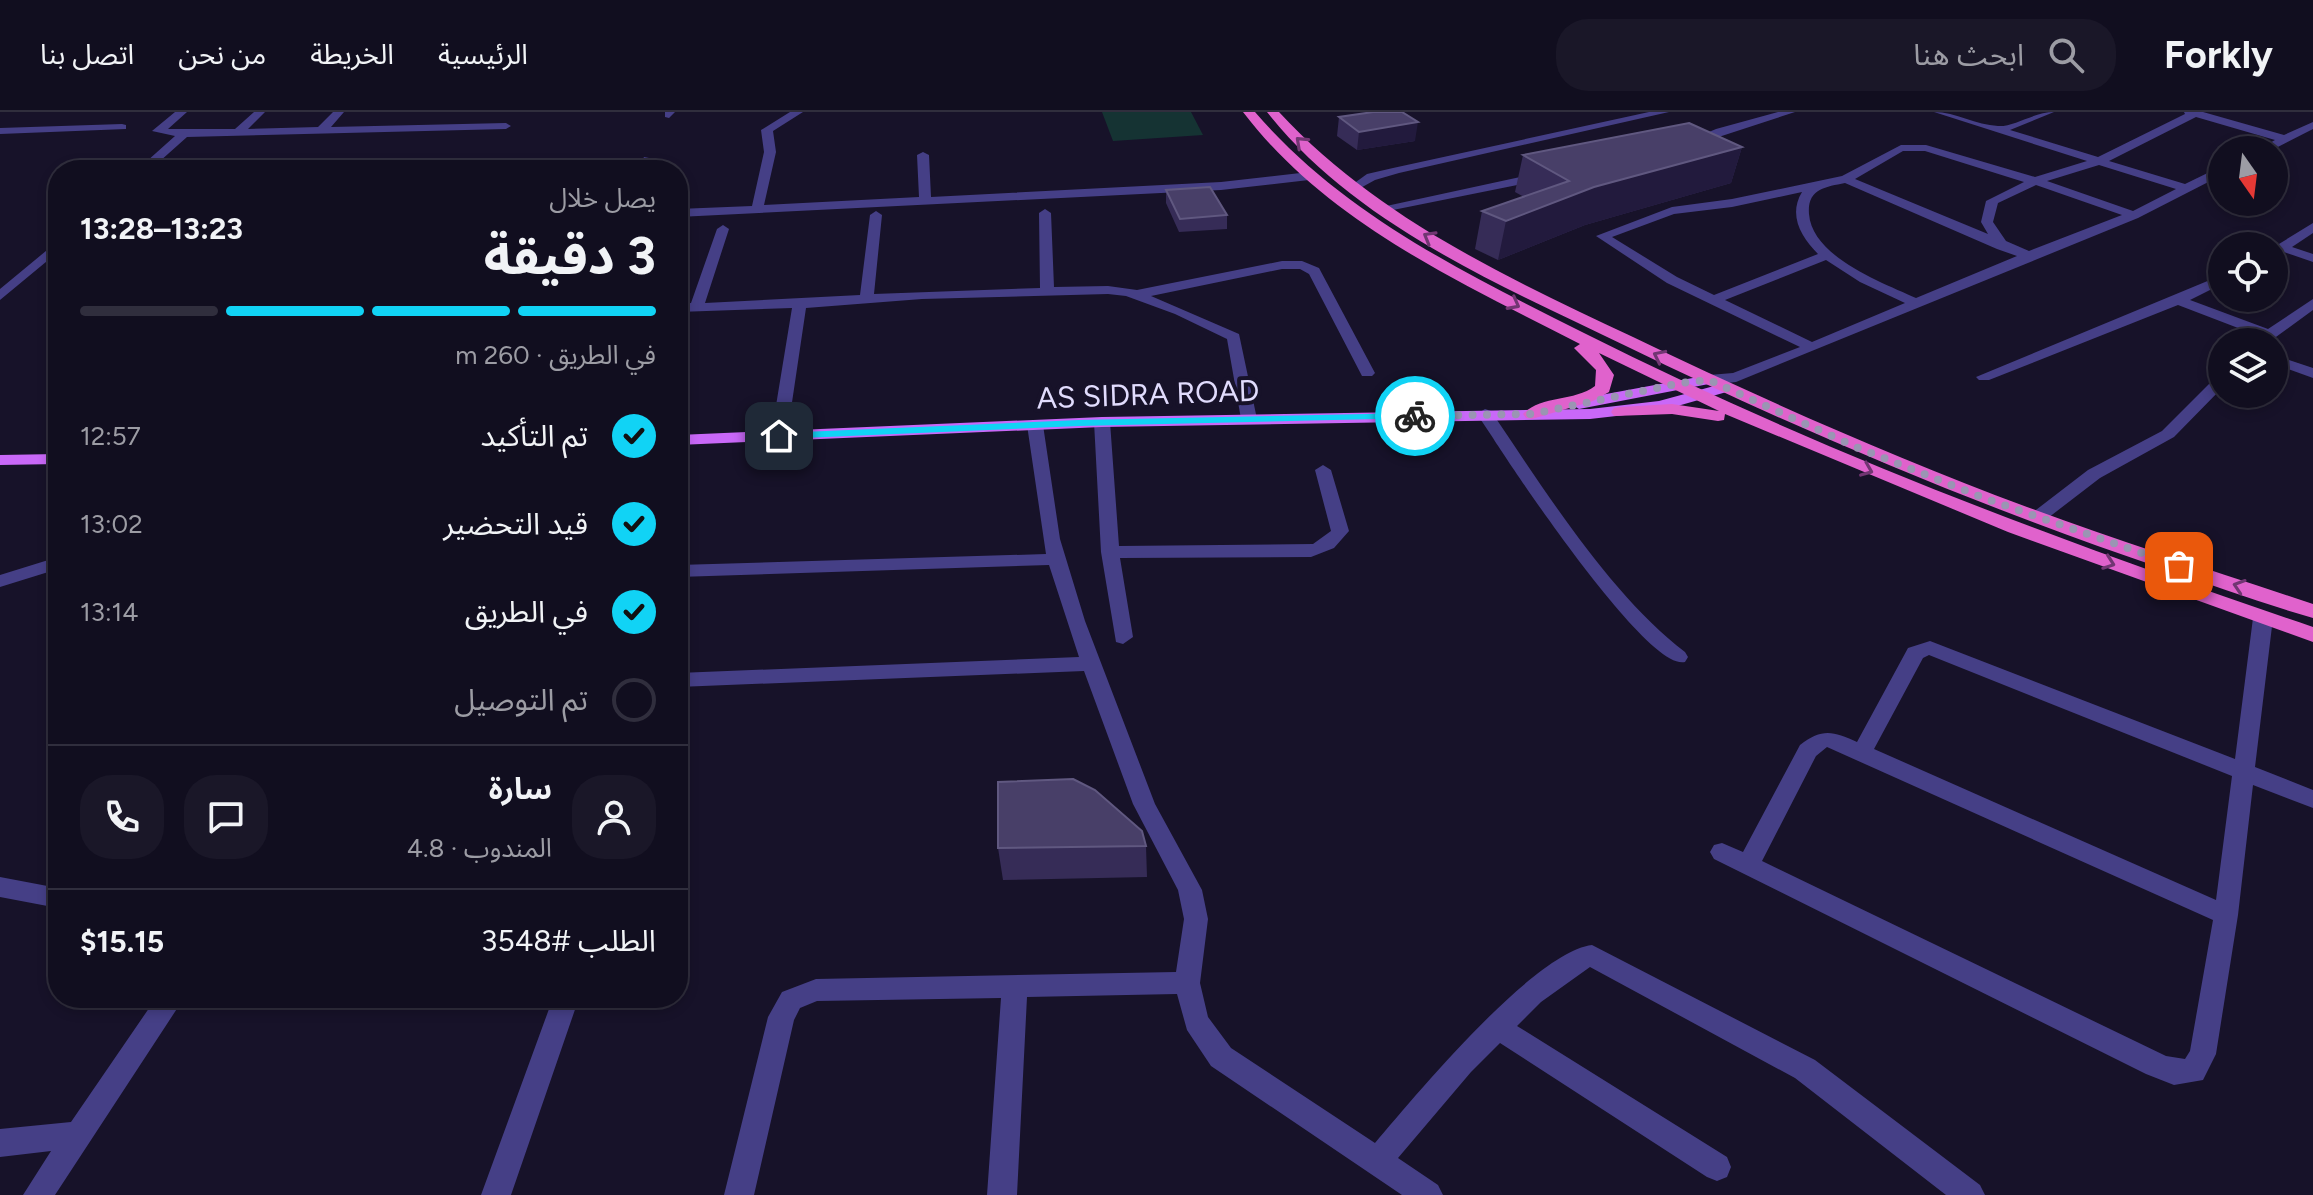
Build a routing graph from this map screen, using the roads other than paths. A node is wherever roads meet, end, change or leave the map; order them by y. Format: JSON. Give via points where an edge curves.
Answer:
{"nodes":[{"id":1,"x":102,"y":112,"type":"edge"},
{"id":2,"x":182,"y":112,"type":"edge"},
{"id":3,"x":260,"y":112,"type":"edge"},
{"id":4,"x":339,"y":112,"type":"edge"},
{"id":5,"x":414,"y":112,"type":"edge"},
{"id":6,"x":487,"y":112,"type":"edge"},
{"id":7,"x":1249,"y":112,"type":"edge"},
{"id":8,"x":1273,"y":112,"type":"edge"},
{"id":9,"x":1664,"y":112,"type":"edge"},
{"id":10,"x":1790,"y":112,"type":"edge"},
{"id":11,"x":1939,"y":112,"type":"edge"},
{"id":12,"x":2049,"y":112,"type":"edge"},
{"id":13,"x":2194,"y":112,"type":"edge"},
{"id":14,"x":794,"y":113,"type":"edge"},
{"id":15,"x":2313,"y":125,"type":"edge"},
{"id":16,"x":506,"y":126,"type":"dead end"},
{"id":17,"x":122,"y":127,"type":"dead end"},
{"id":18,"x":477,"y":127,"type":"junction"},
{"id":19,"x":81,"y":128,"type":"junction"},
{"id":20,"x":400,"y":129,"type":"junction"},
{"id":21,"x":2001,"y":130,"type":"junction"},
{"id":22,"x":0,"y":131,"type":"edge"},
{"id":23,"x":321,"y":131,"type":"junction"},
{"id":24,"x":238,"y":133,"type":"junction"},
{"id":25,"x":184,"y":134,"type":"junction"},
{"id":26,"x":2275,"y":136,"type":"edge"},
{"id":27,"x":2288,"y":138,"type":"edge"},
{"id":28,"x":1671,"y":148,"type":"edge"},
{"id":29,"x":923,"y":155,"type":"dead end"},
{"id":30,"x":154,"y":160,"type":"edge"},
{"id":31,"x":2099,"y":161,"type":"junction"},
{"id":32,"x":1332,"y":169,"type":"junction"},
{"id":33,"x":1397,"y":170,"type":"junction"},
{"id":34,"x":2002,"y":171,"type":"junction"},
{"id":35,"x":1560,"y":173,"type":"edge"},
{"id":36,"x":1309,"y":176,"type":"junction"},
{"id":37,"x":2208,"y":177,"type":"edge"},
{"id":38,"x":1846,"y":179,"type":"junction"},
{"id":39,"x":2035,"y":181,"type":"junction"},
{"id":40,"x":1355,"y":187,"type":"junction"},
{"id":41,"x":1815,"y":187,"type":"junction"},
{"id":42,"x":2186,"y":188,"type":"junction"},
{"id":43,"x":1988,"y":192,"type":"junction"},
{"id":44,"x":925,"y":202,"type":"junction"},
{"id":45,"x":1383,"y":208,"type":"junction"},
{"id":46,"x":757,"y":209,"type":"junction"},
{"id":47,"x":688,"y":212,"type":"edge"},
{"id":48,"x":1045,"y":213,"type":"dead end"},
{"id":49,"x":876,"y":215,"type":"dead end"},
{"id":50,"x":2134,"y":215,"type":"junction"},
{"id":51,"x":2313,"y":227,"type":"edge"},
{"id":52,"x":723,"y":229,"type":"dead end"},
{"id":53,"x":2288,"y":245,"type":"edge"},
{"id":54,"x":2002,"y":246,"type":"junction"},
{"id":55,"x":2288,"y":253,"type":"edge"},
{"id":56,"x":48,"y":254,"type":"edge"},
{"id":57,"x":1826,"y":256,"type":"junction"},
{"id":58,"x":2029,"y":256,"type":"junction"},
{"id":59,"x":2313,"y":258,"type":"edge"},
{"id":60,"x":1184,"y":285,"type":"junction"},
{"id":61,"x":2208,"y":286,"type":"edge"},
{"id":62,"x":1047,"y":291,"type":"junction"},
{"id":63,"x":1135,"y":295,"type":"junction"},
{"id":64,"x":0,"y":296,"type":"edge"},
{"id":65,"x":867,"y":298,"type":"junction"},
{"id":66,"x":1713,"y":300,"type":"junction"},
{"id":67,"x":2178,"y":300,"type":"junction"},
{"id":68,"x":800,"y":304,"type":"junction"},
{"id":69,"x":1918,"y":304,"type":"junction"},
{"id":70,"x":697,"y":306,"type":"junction"},
{"id":71,"x":688,"y":307,"type":"edge"},
{"id":72,"x":2310,"y":309,"type":"edge"},
{"id":73,"x":1180,"y":311,"type":"junction"},
{"id":74,"x":1557,"y":326,"type":"junction"},
{"id":75,"x":2242,"y":328,"type":"edge"},
{"id":76,"x":2281,"y":328,"type":"edge"},
{"id":77,"x":1812,"y":347,"type":"junction"},
{"id":78,"x":2288,"y":364,"type":"edge"},
{"id":79,"x":1367,"y":373,"type":"dead end"},
{"id":80,"x":2313,"y":373,"type":"edge"},
{"id":81,"x":1984,"y":377,"type":"dead end"},
{"id":82,"x":1723,"y":382,"type":"junction"},
{"id":83,"x":1672,"y":385,"type":"junction"},
{"id":84,"x":2208,"y":393,"type":"edge"},
{"id":85,"x":1699,"y":397,"type":"junction"},
{"id":86,"x":1620,"y":412,"type":"junction"},
{"id":87,"x":1485,"y":414,"type":"junction"},
{"id":88,"x":1532,"y":414,"type":"junction"},
{"id":89,"x":1249,"y":419,"type":"junction"},
{"id":90,"x":1102,"y":422,"type":"junction"},
{"id":91,"x":1035,"y":425,"type":"junction"},
{"id":92,"x":779,"y":436,"type":"junction"},
{"id":93,"x":688,"y":440,"type":"edge"},
{"id":94,"x":1795,"y":440,"type":"junction"},
{"id":95,"x":48,"y":459,"type":"edge"},
{"id":96,"x":0,"y":460,"type":"edge"},
{"id":97,"x":1323,"y":470,"type":"dead end"},
{"id":98,"x":2038,"y":517,"type":"junction"},
{"id":99,"x":1110,"y":552,"type":"junction"},
{"id":100,"x":1056,"y":559,"type":"junction"},
{"id":101,"x":48,"y":566,"type":"edge"},
{"id":102,"x":688,"y":571,"type":"edge"},
{"id":103,"x":0,"y":581,"type":"edge"},
{"id":104,"x":2313,"y":611,"type":"edge"},
{"id":105,"x":2263,"y":618,"type":"junction"},
{"id":106,"x":2313,"y":635,"type":"edge"},
{"id":107,"x":1123,"y":637,"type":"dead end"},
{"id":108,"x":1678,"y":657,"type":"dead end"},
{"id":109,"x":1090,"y":664,"type":"junction"},
{"id":110,"x":688,"y":680,"type":"edge"},
{"id":111,"x":1862,"y":752,"type":"junction"},
{"id":112,"x":2245,"y":773,"type":"junction"},
{"id":113,"x":2313,"y":799,"type":"edge"},
{"id":114,"x":1722,"y":852,"type":"dead end"},
{"id":115,"x":1749,"y":863,"type":"junction"},
{"id":116,"x":0,"y":887,"type":"edge"},
{"id":117,"x":48,"y":896,"type":"edge"},
{"id":118,"x":2226,"y":915,"type":"junction"},
{"id":119,"x":1187,"y":983,"type":"junction"},
{"id":120,"x":1015,"y":987,"type":"junction"},
{"id":121,"x":164,"y":1008,"type":"edge"},
{"id":122,"x":562,"y":1008,"type":"edge"},
{"id":123,"x":1497,"y":1027,"type":"junction"},
{"id":124,"x":78,"y":1135,"type":"junction"},
{"id":125,"x":0,"y":1143,"type":"edge"},
{"id":126,"x":1378,"y":1161,"type":"junction"},
{"id":127,"x":1717,"y":1167,"type":"dead end"},
{"id":128,"x":38,"y":1195,"type":"edge"},
{"id":129,"x":496,"y":1195,"type":"edge"},
{"id":130,"x":739,"y":1195,"type":"edge"},
{"id":131,"x":1002,"y":1195,"type":"edge"},
{"id":132,"x":1428,"y":1195,"type":"edge"},
{"id":133,"x":1970,"y":1195,"type":"edge"}],
"edges":[{"from":1,"to":19,"type":"street"},
{"from":2,"to":25,"type":"street","via":[[158,131]]},
{"from":3,"to":24,"type":"street"},
{"from":4,"to":23,"type":"street"},
{"from":5,"to":20,"type":"street"},
{"from":6,"to":18,"type":"street"},
{"from":7,"to":36,"type":"highway"},
{"from":32,"to":8,"type":"highway","one_way":true},
{"from":9,"to":33,"type":"street"},
{"from":10,"to":28,"type":"street"},
{"from":11,"to":21,"type":"street"},
{"from":12,"to":21,"type":"street"},
{"from":13,"to":26,"type":"street"},
{"from":13,"to":31,"type":"street","via":[[2156,127]]},
{"from":14,"to":46,"type":"street","via":[[767,130],[770,152]]},
{"from":15,"to":27,"type":"street"},
{"from":16,"to":18,"type":"street"},
{"from":17,"to":19,"type":"street"},
{"from":18,"to":20,"type":"street"},
{"from":19,"to":22,"type":"street"},
{"from":20,"to":23,"type":"street"},
{"from":21,"to":31,"type":"street"},
{"from":23,"to":24,"type":"street"},
{"from":24,"to":25,"type":"street"},
{"from":25,"to":30,"type":"street"},
{"from":29,"to":44,"type":"street"},
{"from":31,"to":39,"type":"street"},
{"from":31,"to":42,"type":"street"},
{"from":32,"to":33,"type":"street"},
{"from":32,"to":40,"type":"highway"},
{"from":33,"to":40,"type":"street"},
{"from":34,"to":38,"type":"street","via":[[1912,147]]},
{"from":34,"to":39,"type":"street"},
{"from":34,"to":43,"type":"street"},
{"from":35,"to":45,"type":"street"},
{"from":36,"to":44,"type":"street","via":[[1236,185]]},
{"from":36,"to":74,"type":"highway","one_way":true,"via":[[1416,250]]},
{"from":37,"to":42,"type":"street"},
{"from":38,"to":41,"type":"street"},
{"from":38,"to":54,"type":"street"},
{"from":39,"to":43,"type":"street"},
{"from":39,"to":50,"type":"street"},
{"from":40,"to":45,"type":"highway"},
{"from":41,"to":57,"type":"street","via":[[1805,196],[1801,212]]},
{"from":41,"to":66,"type":"street","via":[[1672,211],[1602,236]]},
{"from":42,"to":50,"type":"street"},
{"from":43,"to":54,"type":"street","via":[[1987,222]]},
{"from":44,"to":46,"type":"street"},
{"from":82,"to":45,"type":"highway","one_way":true,"via":[[1502,278]]},
{"from":46,"to":47,"type":"street"},
{"from":48,"to":62,"type":"street"},
{"from":49,"to":65,"type":"street"},
{"from":50,"to":58,"type":"street"},
{"from":51,"to":53,"type":"street"},
{"from":52,"to":70,"type":"street"},
{"from":54,"to":58,"type":"street"},
{"from":55,"to":59,"type":"street"},
{"from":56,"to":64,"type":"street"},
{"from":57,"to":66,"type":"street"},
{"from":57,"to":69,"type":"street"},
{"from":58,"to":69,"type":"street"},
{"from":60,"to":63,"type":"street"},
{"from":60,"to":73,"type":"street"},
{"from":60,"to":79,"type":"street","via":[[1302,265],[1314,271]]},
{"from":61,"to":67,"type":"street"},
{"from":62,"to":63,"type":"street"},
{"from":62,"to":65,"type":"street"},
{"from":63,"to":73,"type":"street"},
{"from":65,"to":68,"type":"street"},
{"from":66,"to":77,"type":"street"},
{"from":67,"to":75,"type":"street"},
{"from":67,"to":81,"type":"street"},
{"from":68,"to":70,"type":"street"},
{"from":68,"to":92,"type":"street"},
{"from":69,"to":77,"type":"street"},
{"from":70,"to":71,"type":"street"},
{"from":72,"to":76,"type":"street"},
{"from":73,"to":89,"type":"street","via":[[1234,337]]},
{"from":74,"to":83,"type":"highway"},
{"from":74,"to":88,"type":"highway","via":[[1600,363],[1606,383],[1593,396]]},
{"from":77,"to":82,"type":"street"},
{"from":78,"to":80,"type":"street"},
{"from":82,"to":83,"type":"main road"},
{"from":82,"to":85,"type":"main road","name":"AS SIDRA ROAD"},
{"from":82,"to":98,"type":"highway","via":[[1856,447]]},
{"from":83,"to":85,"type":"highway"},
{"from":83,"to":88,"type":"main road"},
{"from":84,"to":98,"type":"street","via":[[2168,434],[2094,474]]},
{"from":85,"to":86,"type":"main road","name":"AS SIDRA ROAD"},
{"from":85,"to":94,"type":"highway"},
{"from":86,"to":88,"type":"main road","name":"AS SIDRA ROAD"},
{"from":86,"to":94,"type":"highway","via":[[1697,411]]},
{"from":87,"to":88,"type":"main road","name":"AS SIDRA ROAD"},
{"from":87,"to":89,"type":"main road","name":"AS SIDRA ROAD"},
{"from":87,"to":108,"type":"street","via":[[1568,534],[1648,633]]},
{"from":89,"to":90,"type":"main road","name":"AS SIDRA ROAD"},
{"from":90,"to":91,"type":"main road","name":"AS SIDRA ROAD"},
{"from":90,"to":99,"type":"street"},
{"from":91,"to":92,"type":"main road","name":"AS SIDRA ROAD"},
{"from":91,"to":100,"type":"street"},
{"from":92,"to":93,"type":"main road","name":"AS SIDRA ROAD"},
{"from":94,"to":105,"type":"highway","one_way":true},
{"from":95,"to":96,"type":"main road"},
{"from":97,"to":99,"type":"street","via":[[1340,531],[1323,547]]},
{"from":104,"to":98,"type":"highway","one_way":true},
{"from":99,"to":107,"type":"street"},
{"from":100,"to":102,"type":"street"},
{"from":100,"to":109,"type":"street"},
{"from":101,"to":103,"type":"street"},
{"from":105,"to":106,"type":"highway"},
{"from":105,"to":112,"type":"street"},
{"from":109,"to":110,"type":"street"},
{"from":109,"to":119,"type":"street","via":[[1144,804],[1190,890],[1196,919]]},
{"from":111,"to":112,"type":"street","via":[[1915,653],[1930,648]]},
{"from":111,"to":115,"type":"street","via":[[1828,738],[1814,744]]},
{"from":111,"to":118,"type":"street"},
{"from":112,"to":113,"type":"street"},
{"from":112,"to":118,"type":"street"},
{"from":114,"to":115,"type":"street"},
{"from":115,"to":118,"type":"street","via":[[2174,1072],[2193,1071],[2203,1054]]},
{"from":116,"to":117,"type":"street"},
{"from":119,"to":120,"type":"street"},
{"from":119,"to":126,"type":"street","via":[[1196,1022],[1221,1057]]},
{"from":120,"to":130,"type":"street","via":[[816,990],[791,1000],[781,1017]]},
{"from":120,"to":131,"type":"street"},
{"from":121,"to":124,"type":"street"},
{"from":122,"to":129,"type":"street"},
{"from":123,"to":126,"type":"street"},
{"from":123,"to":127,"type":"street"},
{"from":123,"to":133,"type":"street","via":[[1574,962],[1583,957],[1602,959],[1805,1069]]},
{"from":124,"to":125,"type":"street"},
{"from":124,"to":128,"type":"street"},
{"from":126,"to":132,"type":"street"}]}
